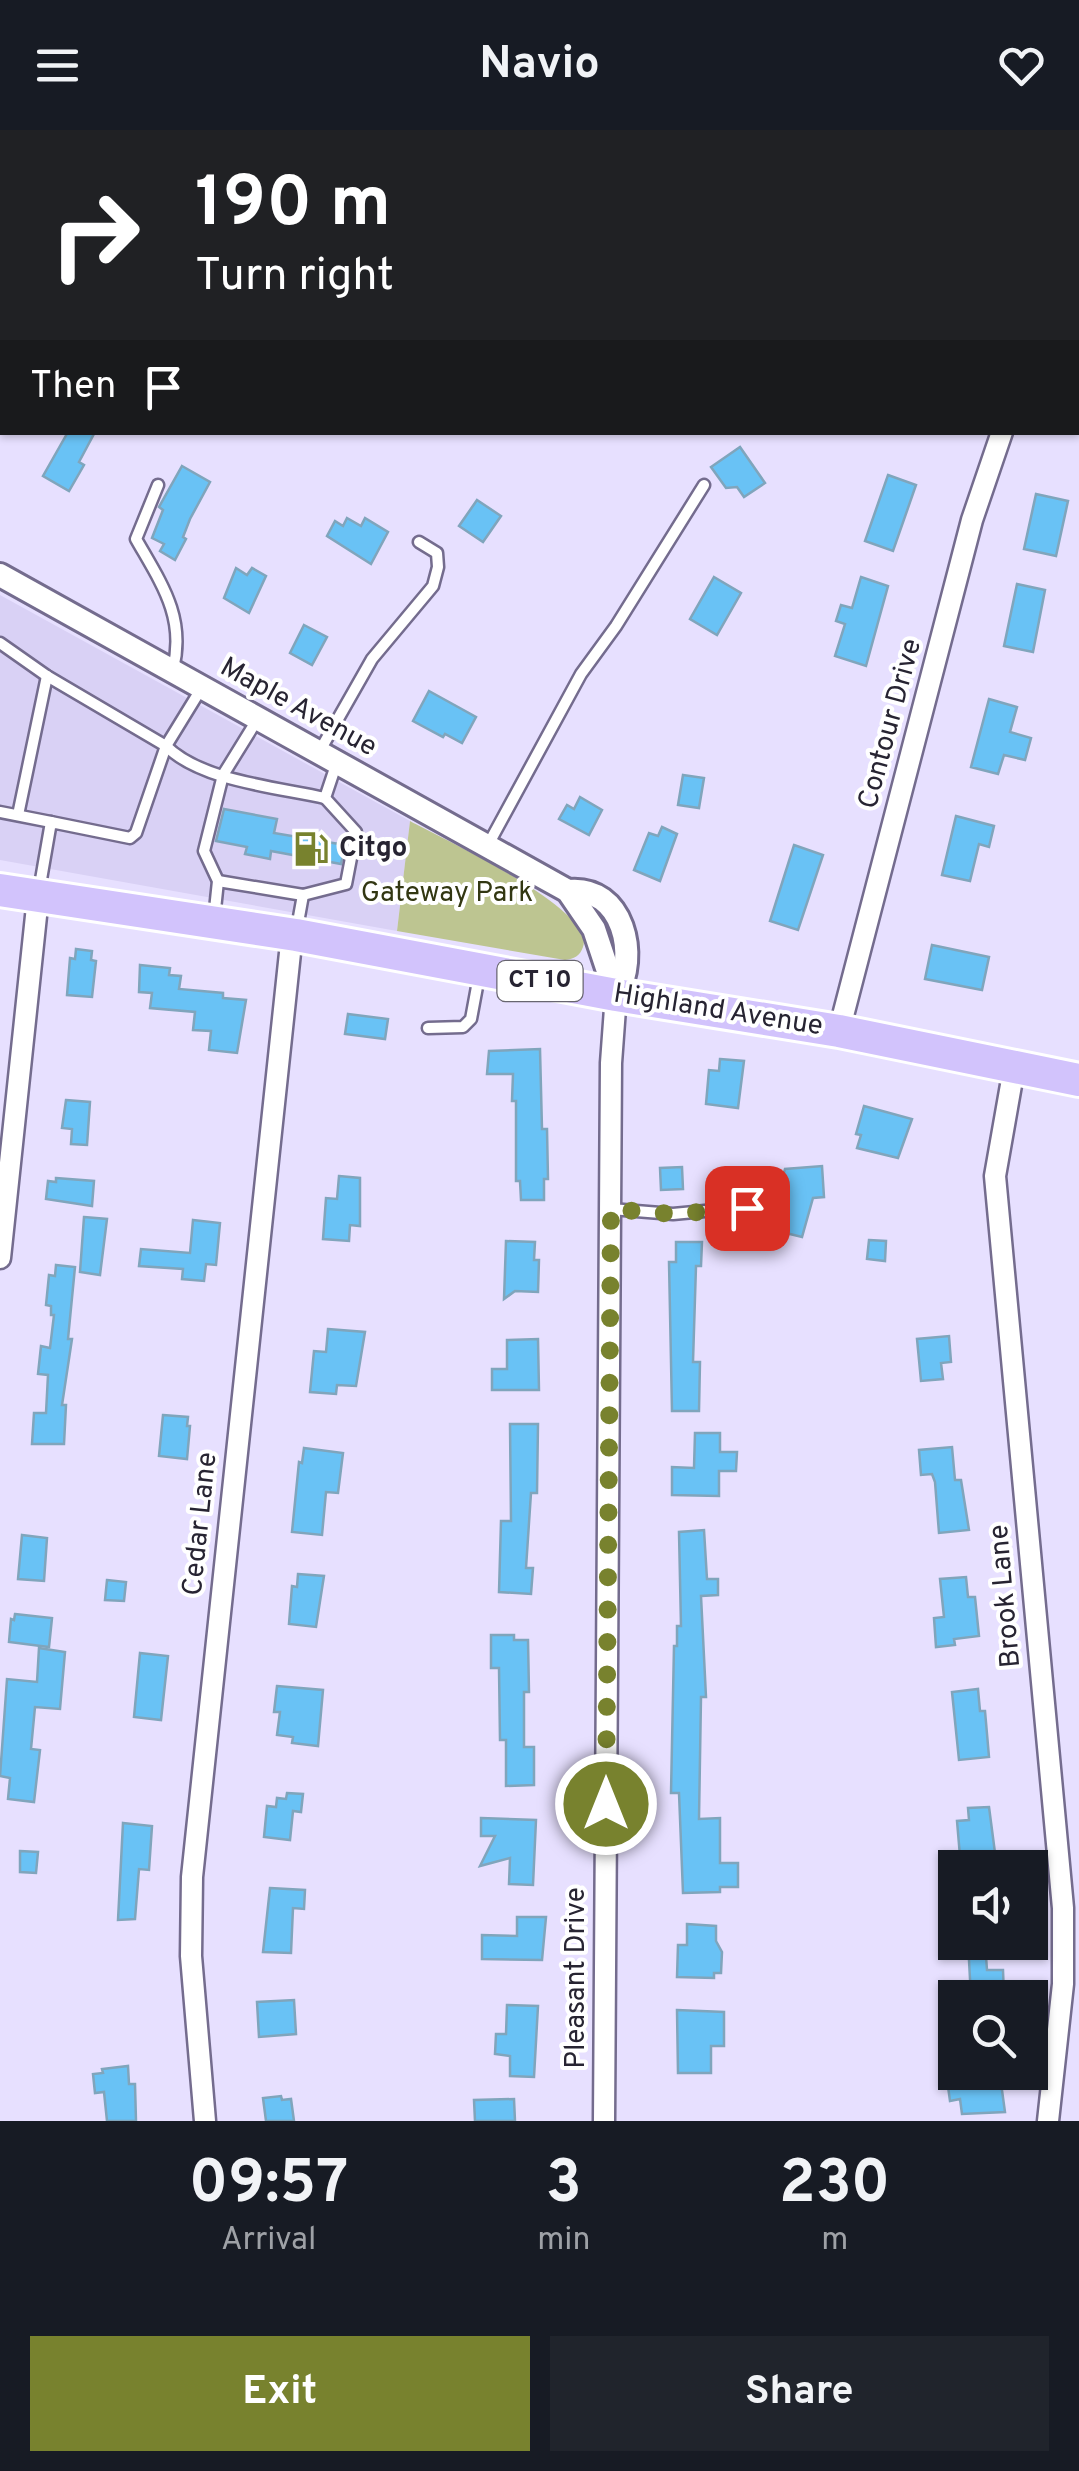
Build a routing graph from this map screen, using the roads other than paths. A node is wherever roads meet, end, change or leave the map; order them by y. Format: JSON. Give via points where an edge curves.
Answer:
{"nodes":[{"id":1,"x":1001,"y":435,"type":"edge"},
{"id":2,"x":158,"y":484,"type":"dead end"},
{"id":3,"x":704,"y":485,"type":"dead end"},
{"id":4,"x":419,"y":542,"type":"dead end"},
{"id":5,"x":0,"y":575,"type":"edge"},
{"id":6,"x":0,"y":643,"type":"edge"},
{"id":7,"x":172,"y":672,"type":"junction"},
{"id":8,"x":47,"y":676,"type":"junction"},
{"id":9,"x":202,"y":689,"type":"junction"},
{"id":10,"x":257,"y":720,"type":"junction"},
{"id":11,"x":166,"y":746,"type":"junction"},
{"id":12,"x":327,"y":760,"type":"junction"},
{"id":13,"x":223,"y":775,"type":"junction"},
{"id":14,"x":324,"y":798,"type":"junction"},
{"id":15,"x":0,"y":812,"type":"edge"},
{"id":16,"x":18,"y":815,"type":"junction"},
{"id":17,"x":51,"y":822,"type":"junction"},
{"id":18,"x":488,"y":846,"type":"junction"},
{"id":19,"x":218,"y":881,"type":"junction"},
{"id":20,"x":0,"y":890,"type":"edge"},
{"id":21,"x":302,"y":894,"type":"junction"},
{"id":22,"x":38,"y":897,"type":"junction"},
{"id":23,"x":213,"y":923,"type":"junction"},
{"id":24,"x":294,"y":935,"type":"junction"},
{"id":25,"x":480,"y":970,"type":"junction"},
{"id":26,"x":616,"y":996,"type":"junction"},
{"id":27,"x":428,"y":1028,"type":"dead end"},
{"id":28,"x":839,"y":1031,"type":"junction"},
{"id":29,"x":1014,"y":1068,"type":"junction"},
{"id":30,"x":1079,"y":1080,"type":"edge"},
{"id":31,"x":611,"y":1209,"type":"junction"},
{"id":32,"x":768,"y":1212,"type":"dead end"},
{"id":33,"x":0,"y":1258,"type":"edge"},
{"id":34,"x":206,"y":2121,"type":"edge"},
{"id":35,"x":604,"y":2121,"type":"edge"},
{"id":36,"x":1048,"y":2121,"type":"edge"}],
"edges":[{"from":1,"to":28,"type":"street","name":"Contour Drive","via":[[972,520]]},
{"from":2,"to":7,"type":"lane","via":[[136,540],[166,592],[180,642]]},
{"from":3,"to":18,"type":"lane","via":[[580,674]]},
{"from":4,"to":12,"type":"lane","via":[[437,554],[433,586],[372,659]]},
{"from":5,"to":7,"type":"street","name":"Maple Avenue"},
{"from":6,"to":8,"type":"lane"},
{"from":7,"to":9,"type":"street","name":"Maple Avenue"},
{"from":8,"to":11,"type":"lane"},
{"from":8,"to":16,"type":"lane"},
{"from":9,"to":10,"type":"street","name":"Maple Avenue"},
{"from":9,"to":11,"type":"lane"},
{"from":10,"to":12,"type":"street","name":"Maple Avenue"},
{"from":10,"to":13,"type":"lane"},
{"from":11,"to":13,"type":"lane","via":[[181,761]]},
{"from":11,"to":17,"type":"lane","via":[[142,822],[130,838]]},
{"from":12,"to":14,"type":"lane"},
{"from":12,"to":18,"type":"street","name":"Maple Avenue"},
{"from":13,"to":14,"type":"lane"},
{"from":13,"to":19,"type":"lane","via":[[204,851]]},
{"from":14,"to":21,"type":"lane","via":[[356,832],[346,884]]},
{"from":15,"to":16,"type":"lane"},
{"from":16,"to":17,"type":"lane"},
{"from":17,"to":22,"type":"lane"},
{"from":18,"to":26,"type":"street","name":"Maple Avenue","via":[[568,891],[602,944]]},
{"from":19,"to":21,"type":"lane"},
{"from":19,"to":23,"type":"lane"},
{"from":20,"to":22,"type":"highway","name":"Highland Avenue","number":"CT 10"},
{"from":21,"to":24,"type":"lane"},
{"from":22,"to":23,"type":"highway","name":"Highland Avenue","number":"CT 10"},
{"from":22,"to":33,"type":"street"},
{"from":23,"to":24,"type":"highway","name":"Highland Avenue","number":"CT 10"},
{"from":24,"to":25,"type":"highway","name":"Highland Avenue","number":"CT 10"},
{"from":24,"to":34,"type":"street","name":"Cedar Lane","via":[[192,1877],[191,1956]]},
{"from":25,"to":26,"type":"highway","name":"Highland Avenue","number":"CT 10"},
{"from":25,"to":27,"type":"lane","via":[[471,1019],[449,1030]]},
{"from":26,"to":28,"type":"highway","name":"Highland Avenue","number":"CT 10"},
{"from":26,"to":31,"type":"street","name":"Pleasant Drive"},
{"from":28,"to":29,"type":"highway","name":"Highland Avenue","number":"CT 10"},
{"from":29,"to":30,"type":"highway","name":"Highland Avenue","number":"CT 10"},
{"from":29,"to":36,"type":"street","name":"Brook Lane","via":[[995,1176],[1063,1908],[1063,1984]]},
{"from":31,"to":32,"type":"lane"},
{"from":31,"to":35,"type":"street","name":"Pleasant Drive"}]}
